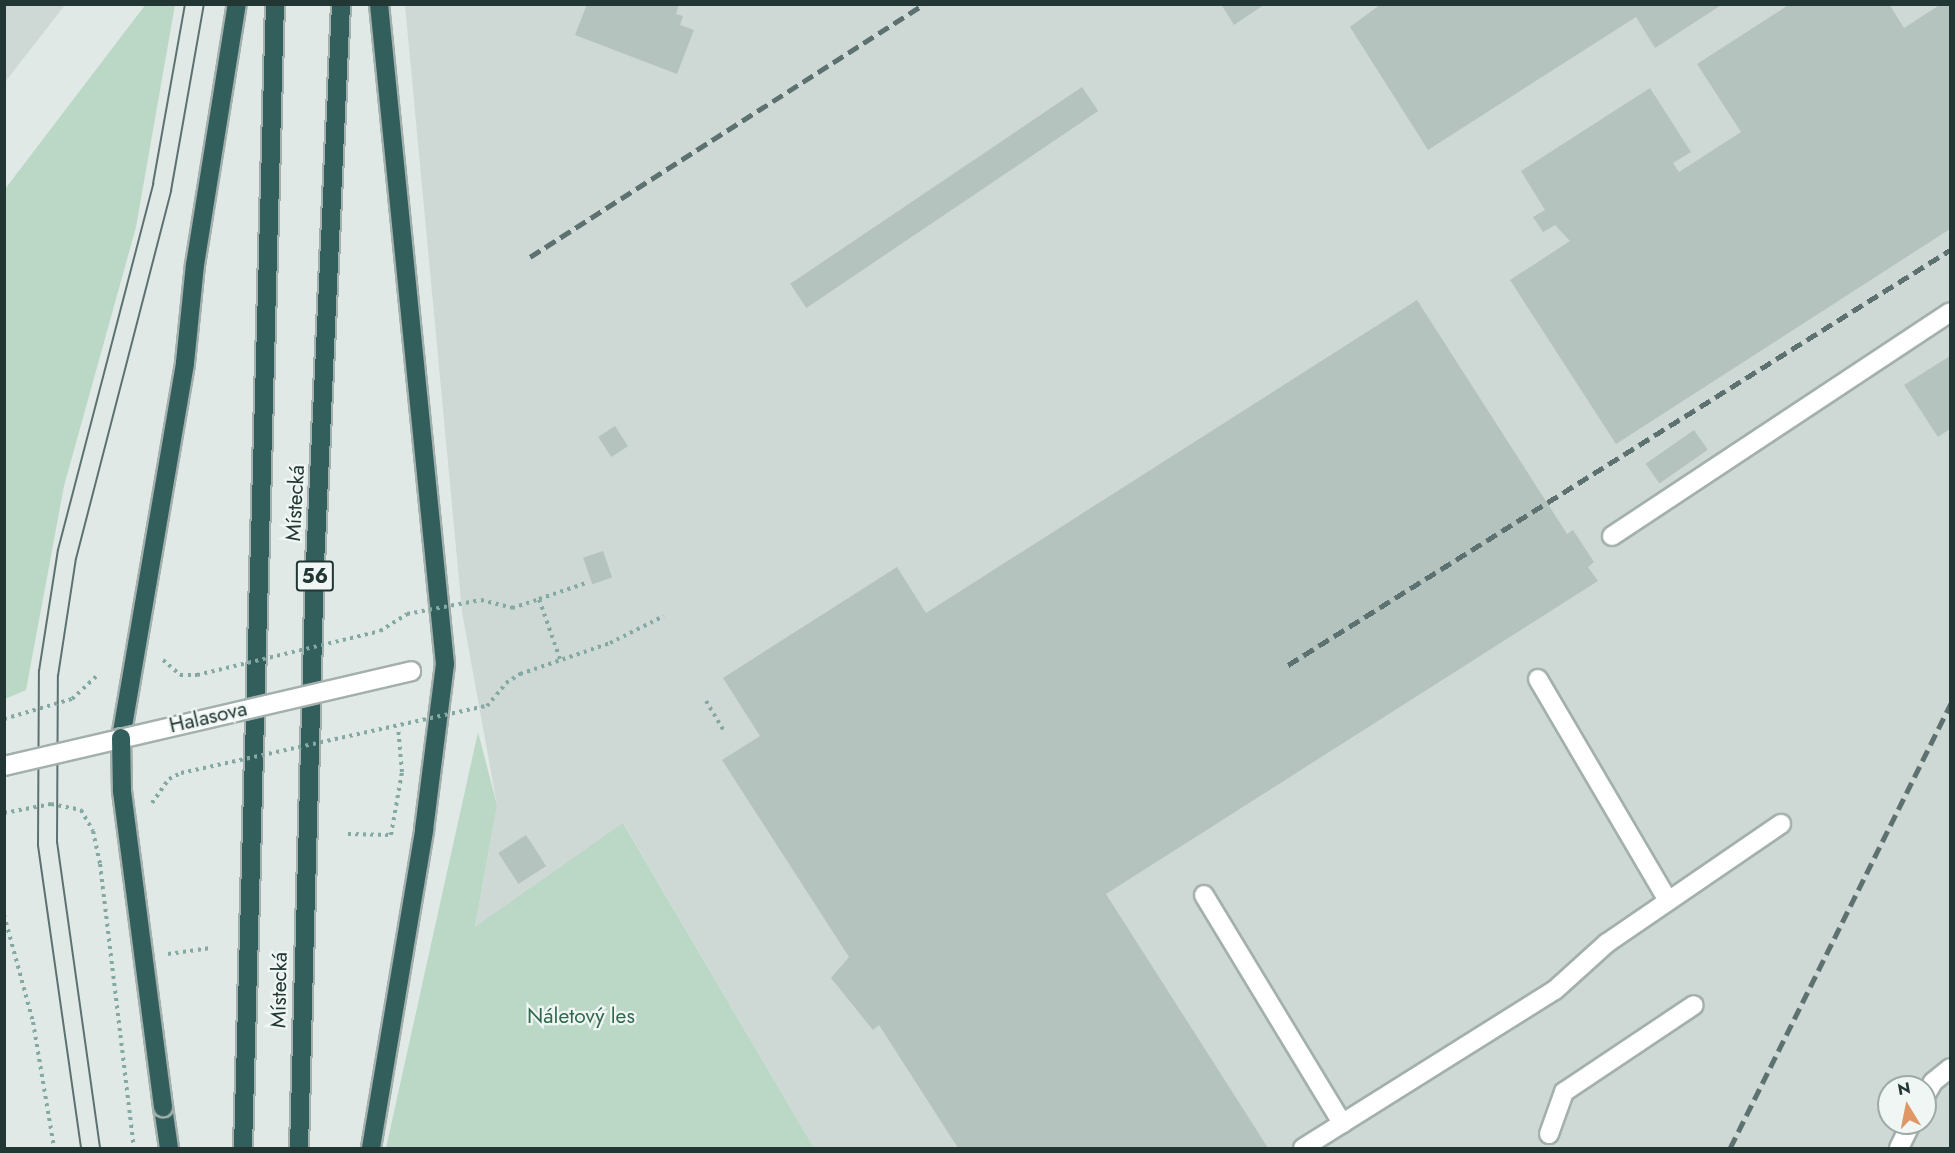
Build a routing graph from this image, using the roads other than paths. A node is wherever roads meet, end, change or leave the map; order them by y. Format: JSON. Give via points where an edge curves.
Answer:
{"nodes":[{"id":1,"x":237,"y":4,"type":"edge"},
{"id":2,"x":275,"y":4,"type":"edge"},
{"id":3,"x":341,"y":4,"type":"edge"},
{"id":4,"x":379,"y":4,"type":"edge"},
{"id":5,"x":1950,"y":312,"type":"edge"},
{"id":6,"x":1612,"y":536,"type":"dead end"},
{"id":7,"x":411,"y":671,"type":"dead end"},
{"id":8,"x":1538,"y":679,"type":"dead end"},
{"id":9,"x":121,"y":738,"type":"junction"},
{"id":10,"x":4,"y":766,"type":"edge"},
{"id":11,"x":1781,"y":824,"type":"dead end"},
{"id":12,"x":1204,"y":895,"type":"dead end"},
{"id":13,"x":1668,"y":901,"type":"junction"},
{"id":14,"x":1694,"y":1005,"type":"dead end"},
{"id":15,"x":1950,"y":1068,"type":"edge"},
{"id":16,"x":1937,"y":1083,"type":"edge"},
{"id":17,"x":1342,"y":1123,"type":"junction"},
{"id":18,"x":1549,"y":1134,"type":"dead end"},
{"id":19,"x":1905,"y":1135,"type":"edge"},
{"id":20,"x":169,"y":1149,"type":"edge"},
{"id":21,"x":243,"y":1149,"type":"edge"},
{"id":22,"x":299,"y":1149,"type":"edge"},
{"id":23,"x":371,"y":1149,"type":"edge"},
{"id":24,"x":1303,"y":1149,"type":"edge"},
{"id":25,"x":1899,"y":1149,"type":"edge"}],
"edges":[{"from":1,"to":9,"type":"highway","via":[[195,265],[185,363]]},
{"from":2,"to":21,"type":"highway","name":"Místecká"},
{"from":3,"to":22,"type":"highway","name":"Místecká","number":"56","via":[[314,599]]},
{"from":4,"to":23,"type":"highway","via":[[444,664],[420,849]]},
{"from":5,"to":6,"type":"street"},
{"from":7,"to":9,"type":"street","name":"Halasova","bridge":true},
{"from":8,"to":13,"type":"street"},
{"from":9,"to":10,"type":"street","name":"Halasova","bridge":true},
{"from":9,"to":20,"type":"highway","bridge":true,"via":[[122,791]]},
{"from":11,"to":13,"type":"street"},
{"from":12,"to":17,"type":"street"},
{"from":13,"to":17,"type":"street","via":[[1607,942],[1555,990]]},
{"from":14,"to":18,"type":"street","via":[[1564,1092]]},
{"from":15,"to":16,"type":"street"},
{"from":17,"to":24,"type":"street"},
{"from":19,"to":25,"type":"street"}]}
